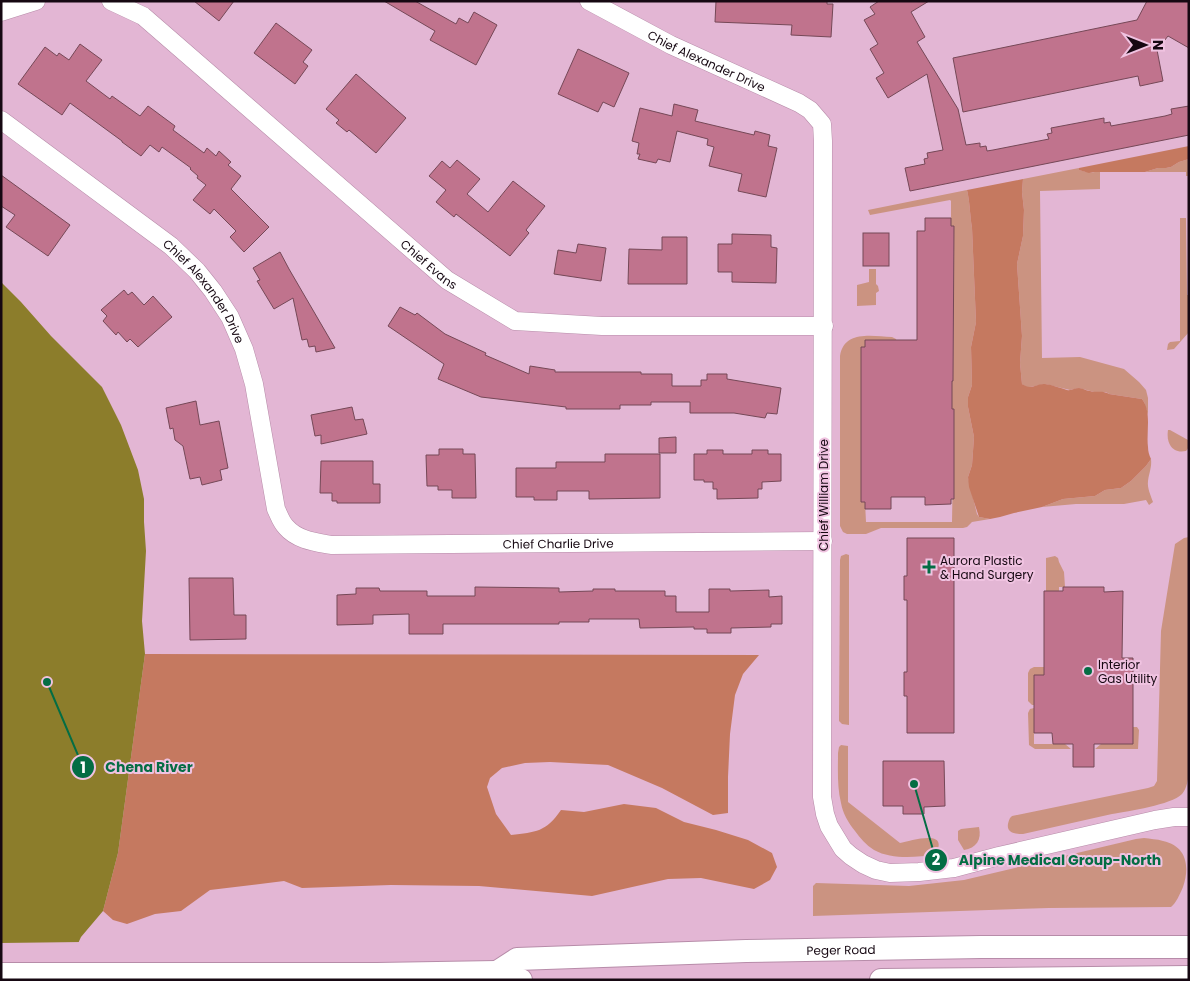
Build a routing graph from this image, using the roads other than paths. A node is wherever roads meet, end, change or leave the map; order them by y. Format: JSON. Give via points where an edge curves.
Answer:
{"nodes":[{"id":1,"x":36,"y":1,"type":"edge"},
{"id":2,"x":111,"y":1,"type":"edge"},
{"id":3,"x":589,"y":1,"type":"edge"},
{"id":4,"x":1,"y":12,"type":"edge"},
{"id":5,"x":1,"y":120,"type":"edge"},
{"id":6,"x":822,"y":124,"type":"joint"},
{"id":7,"x":824,"y":326,"type":"junction"},
{"id":8,"x":294,"y":535,"type":"joint"},
{"id":9,"x":823,"y":541,"type":"junction"},
{"id":10,"x":1189,"y":817,"type":"edge"},
{"id":11,"x":1189,"y":947,"type":"edge"},
{"id":12,"x":497,"y":972,"type":"junction"},
{"id":13,"x":1,"y":974,"type":"edge"},
{"id":14,"x":1189,"y":977,"type":"edge"},
{"id":15,"x":1102,"y":979,"type":"edge"},
{"id":16,"x":521,"y":980,"type":"edge"},
{"id":17,"x":881,"y":980,"type":"edge"}],
"edges":[{"from":1,"to":4,"type":"street"},
{"from":2,"to":7,"type":"street","name":"Chief Evans","via":[[143,16],[447,280],[515,321],[602,326]]},
{"from":3,"to":6,"type":"street","name":"Chief Alexander Drive","via":[[671,46],[799,102]]},
{"from":5,"to":8,"type":"street","name":"Chief Alexander Drive","via":[[171,246],[213,291],[230,317],[244,349],[254,384],[276,509],[284,526]]},
{"from":6,"to":7,"type":"street","name":"Chief William Drive"},
{"from":7,"to":9,"type":"street","name":"Chief William Drive"},
{"from":8,"to":9,"type":"street","name":"Chief Charlie Drive","via":[[331,546]]},
{"from":9,"to":10,"type":"street","name":"Chief William Drive","via":[[822,797],[828,826],[851,856],[876,870],[890,873],[954,868],[1155,820]]},
{"from":11,"to":12,"type":"main road","name":"Peger Road","via":[[756,951],[517,959]]},
{"from":12,"to":13,"type":"main road"},
{"from":12,"to":16,"type":"main road"},
{"from":14,"to":15,"type":"main road"},
{"from":15,"to":17,"type":"main road"}]}
